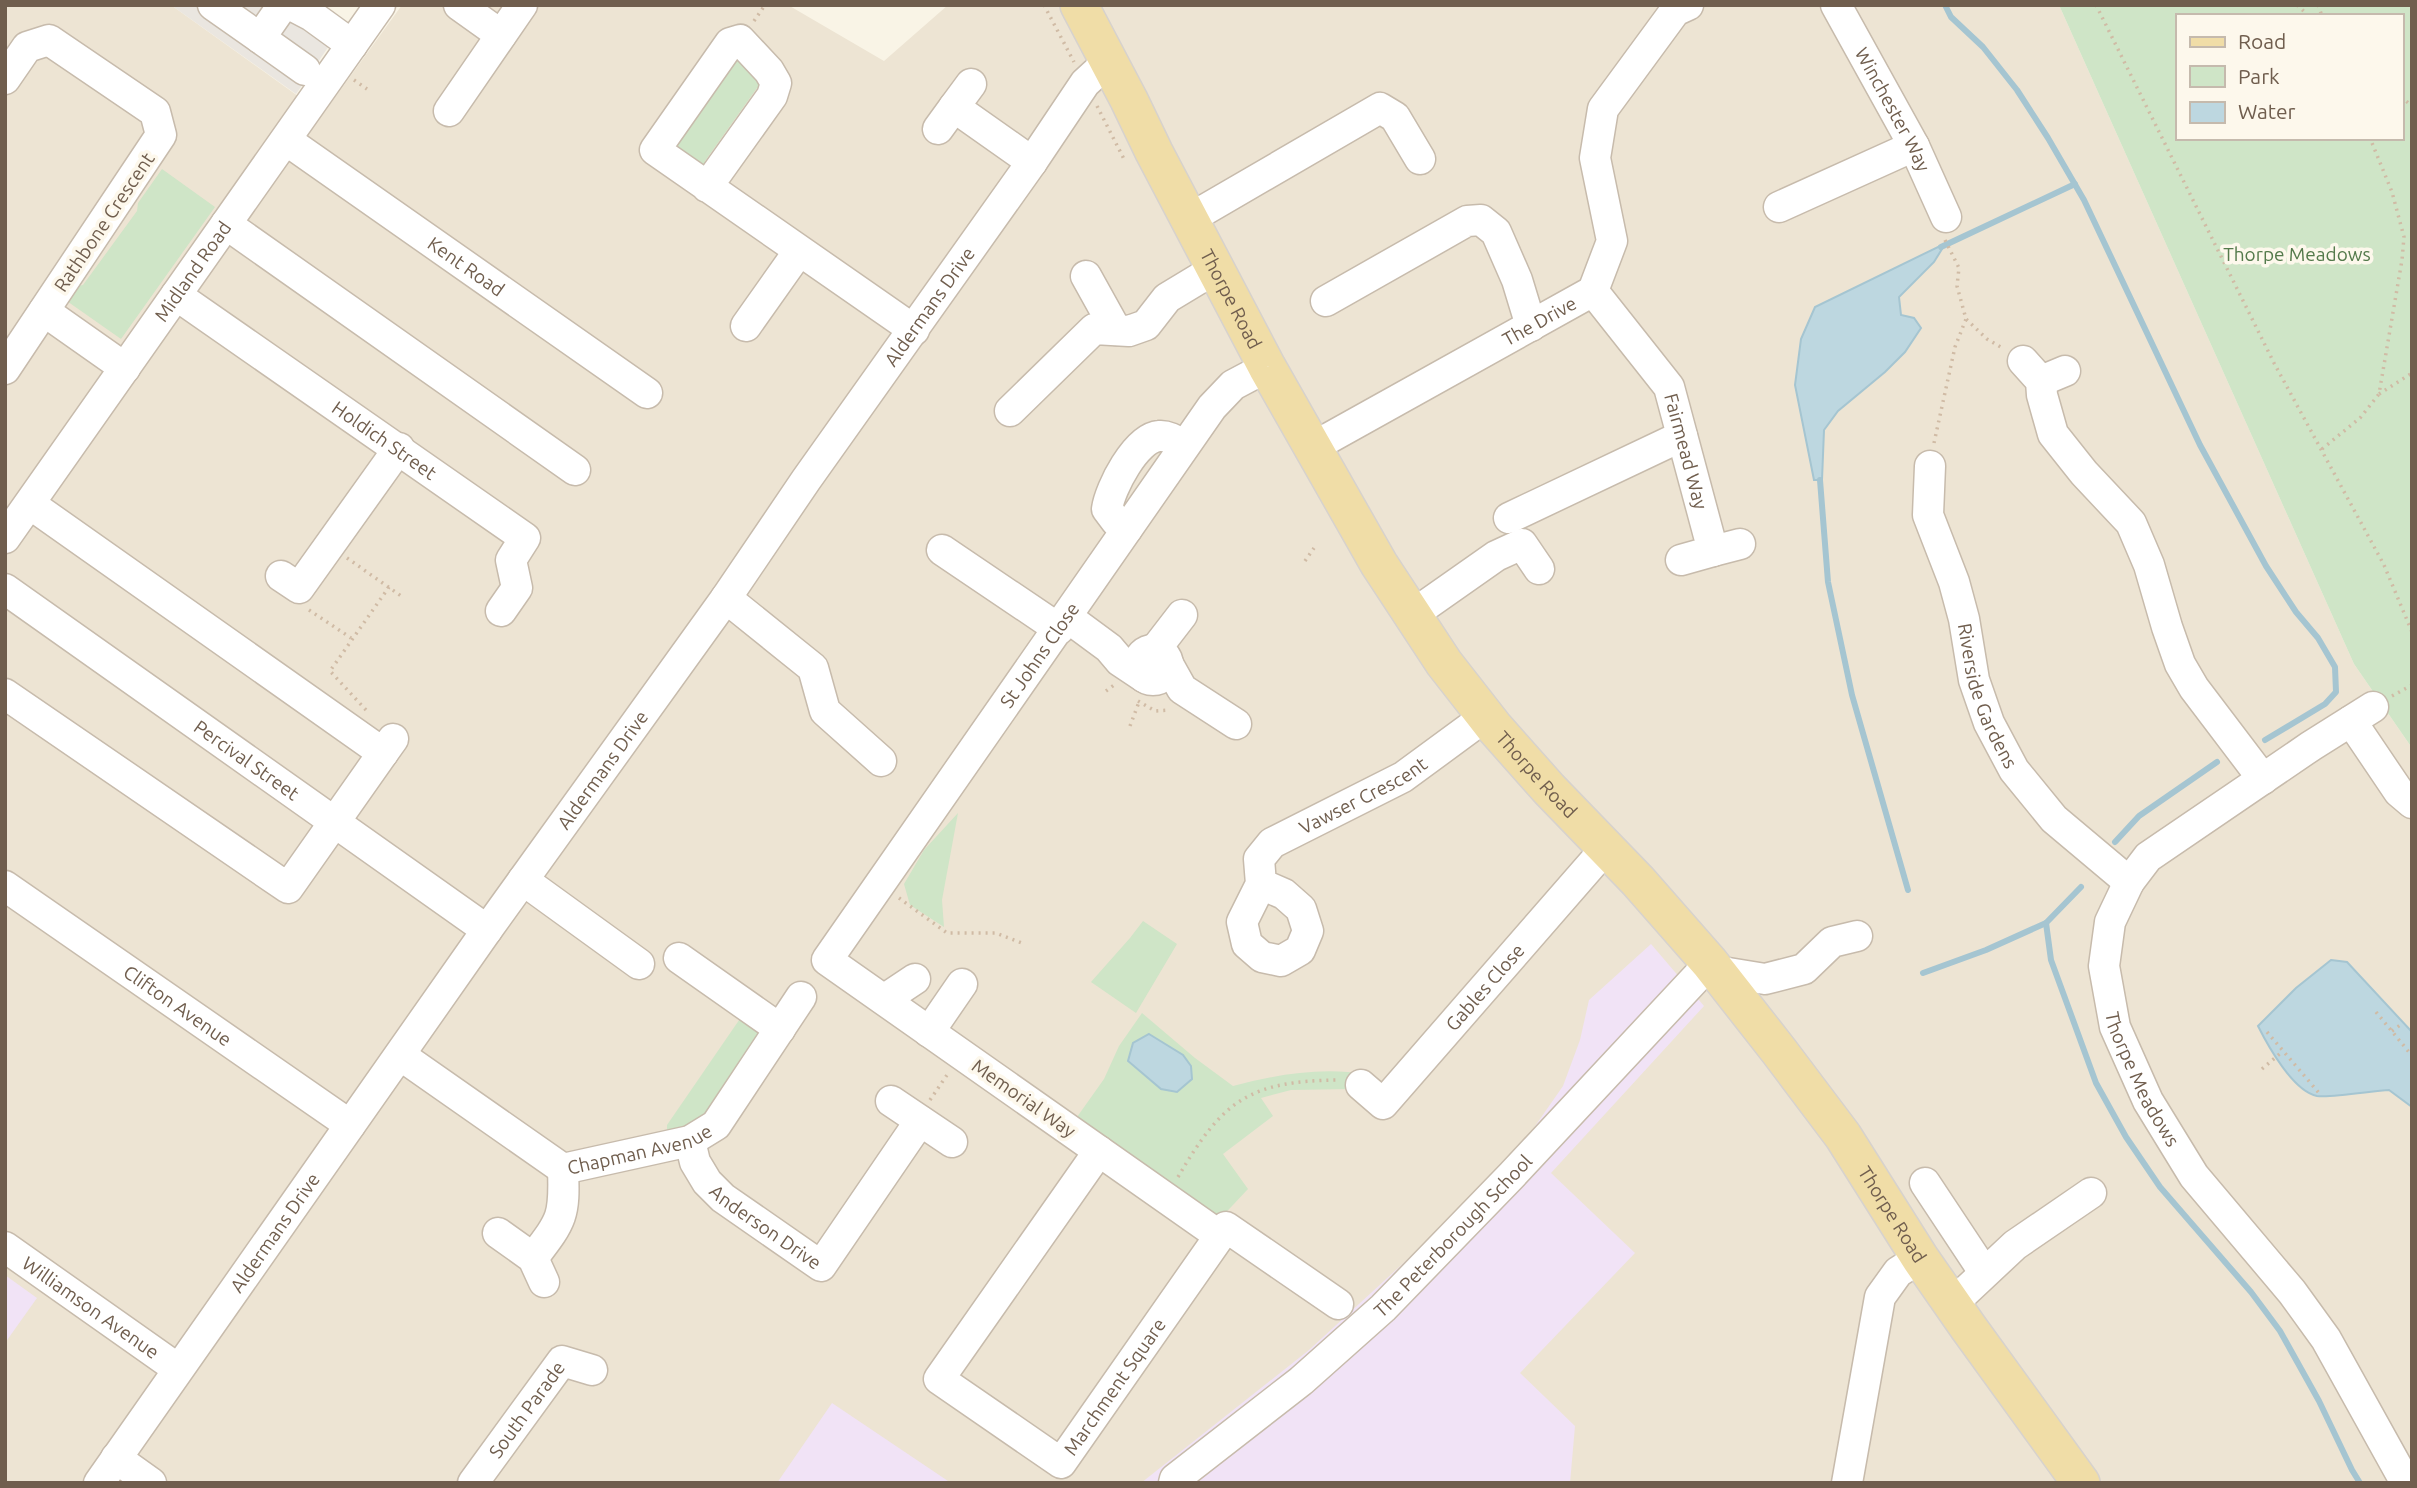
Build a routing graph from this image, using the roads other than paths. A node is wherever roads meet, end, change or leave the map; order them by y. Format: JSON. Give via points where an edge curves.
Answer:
{"nodes":[{"id":1,"x":213,"y":5,"type":"edge"},
{"id":2,"x":283,"y":5,"type":"edge"},
{"id":3,"x":291,"y":5,"type":"edge"},
{"id":4,"x":380,"y":5,"type":"edge"},
{"id":5,"x":459,"y":5,"type":"edge"},
{"id":6,"x":522,"y":5,"type":"edge"},
{"id":7,"x":1079,"y":5,"type":"edge"},
{"id":8,"x":1836,"y":5,"type":"edge"},
{"id":9,"x":1679,"y":7,"type":"edge"},
{"id":10,"x":501,"y":35,"type":"junction"},
{"id":11,"x":260,"y":38,"type":"junction"},
{"id":12,"x":352,"y":45,"type":"junction"},
{"id":13,"x":1109,"y":61,"type":"junction"},
{"id":14,"x":305,"y":70,"type":"dead end"},
{"id":15,"x":5,"y":79,"type":"edge"},
{"id":16,"x":954,"y":107,"type":"dead end"},
{"id":17,"x":449,"y":111,"type":"dead end"},
{"id":18,"x":286,"y":140,"type":"junction"},
{"id":19,"x":1914,"y":146,"type":"junction"},
{"id":20,"x":1420,"y":159,"type":"dead end"},
{"id":21,"x":1032,"y":162,"type":"junction"},
{"id":22,"x":707,"y":187,"type":"junction"},
{"id":23,"x":1779,"y":207,"type":"dead end"},
{"id":24,"x":1946,"y":217,"type":"dead end"},
{"id":25,"x":1189,"y":219,"type":"junction"},
{"id":26,"x":226,"y":224,"type":"junction"},
{"id":27,"x":799,"y":251,"type":"junction"},
{"id":28,"x":1215,"y":269,"type":"junction"},
{"id":29,"x":1086,"y":276,"type":"dead end"},
{"id":30,"x":1593,"y":291,"type":"junction"},
{"id":31,"x":176,"y":295,"type":"junction"},
{"id":32,"x":1326,"y":301,"type":"dead end"},
{"id":33,"x":44,"y":311,"type":"junction"},
{"id":34,"x":747,"y":326,"type":"dead end"},
{"id":35,"x":1531,"y":326,"type":"junction"},
{"id":36,"x":914,"y":330,"type":"junction"},
{"id":37,"x":1116,"y":330,"type":"junction"},
{"id":38,"x":1267,"y":367,"type":"junction"},
{"id":39,"x":125,"y":368,"type":"junction"},
{"id":40,"x":5,"y":369,"type":"edge"},
{"id":41,"x":2043,"y":371,"type":"road end"},
{"id":42,"x":647,"y":393,"type":"dead end"},
{"id":43,"x":1010,"y":411,"type":"dead end"},
{"id":44,"x":1682,"y":436,"type":"junction"},
{"id":45,"x":1313,"y":447,"type":"junction"},
{"id":46,"x":399,"y":448,"type":"junction"},
{"id":47,"x":1930,"y":466,"type":"road end"},
{"id":48,"x":575,"y":470,"type":"dead end"},
{"id":49,"x":30,"y":504,"type":"junction"},
{"id":50,"x":1509,"y":518,"type":"dead end"},
{"id":51,"x":5,"y":538,"type":"edge"},
{"id":52,"x":942,"y":550,"type":"dead end"},
{"id":53,"x":1681,"y":560,"type":"dead end"},
{"id":54,"x":1539,"y":569,"type":"dead end"},
{"id":55,"x":290,"y":582,"type":"road end"},
{"id":56,"x":5,"y":589,"type":"edge"},
{"id":57,"x":726,"y":598,"type":"junction"},
{"id":58,"x":501,"y":611,"type":"dead end"},
{"id":59,"x":1412,"y":615,"type":"junction"},
{"id":60,"x":1063,"y":623,"type":"junction"},
{"id":61,"x":5,"y":694,"type":"edge"},
{"id":62,"x":1486,"y":716,"type":"junction"},
{"id":63,"x":1236,"y":724,"type":"dead end"},
{"id":64,"x":881,"y":761,"type":"dead end"},
{"id":65,"x":2263,"y":779,"type":"junction"},
{"id":66,"x":2412,"y":803,"type":"edge"},
{"id":67,"x":334,"y":822,"type":"junction"},
{"id":68,"x":1606,"y":848,"type":"junction"},
{"id":69,"x":523,"y":880,"type":"junction"},
{"id":70,"x":2129,"y":882,"type":"junction"},
{"id":71,"x":1261,"y":884,"type":"dead end"},
{"id":72,"x":5,"y":886,"type":"edge"},
{"id":73,"x":486,"y":930,"type":"junction"},
{"id":74,"x":1857,"y":936,"type":"dead end"},
{"id":75,"x":679,"y":958,"type":"dead end"},
{"id":76,"x":827,"y":960,"type":"joint"},
{"id":77,"x":639,"y":964,"type":"dead end"},
{"id":78,"x":1713,"y":967,"type":"junction"},
{"id":79,"x":962,"y":984,"type":"dead end"},
{"id":80,"x":801,"y":998,"type":"dead end"},
{"id":81,"x":780,"y":1029,"type":"junction"},
{"id":82,"x":929,"y":1032,"type":"junction"},
{"id":83,"x":400,"y":1055,"type":"junction"},
{"id":84,"x":1361,"y":1085,"type":"road end"},
{"id":85,"x":350,"y":1125,"type":"junction"},
{"id":86,"x":690,"y":1141,"type":"junction"},
{"id":87,"x":952,"y":1142,"type":"dead end"},
{"id":88,"x":1099,"y":1151,"type":"junction"},
{"id":89,"x":563,"y":1169,"type":"junction"},
{"id":90,"x":1925,"y":1183,"type":"dead end"},
{"id":91,"x":2091,"y":1193,"type":"dead end"},
{"id":92,"x":498,"y":1233,"type":"dead end"},
{"id":93,"x":1220,"y":1236,"type":"junction"},
{"id":94,"x":5,"y":1247,"type":"edge"},
{"id":95,"x":1920,"y":1258,"type":"junction"},
{"id":96,"x":1984,"y":1272,"type":"junction"},
{"id":97,"x":1338,"y":1304,"type":"dead end"},
{"id":98,"x":1952,"y":1304,"type":"junction"},
{"id":99,"x":178,"y":1368,"type":"junction"},
{"id":100,"x":592,"y":1370,"type":"dead end"},
{"id":101,"x":116,"y":1458,"type":"junction"},
{"id":102,"x":99,"y":1483,"type":"edge"},
{"id":103,"x":151,"y":1483,"type":"edge"},
{"id":104,"x":473,"y":1483,"type":"edge"},
{"id":105,"x":1174,"y":1483,"type":"edge"},
{"id":106,"x":1847,"y":1483,"type":"edge"},
{"id":107,"x":2081,"y":1483,"type":"edge"},
{"id":108,"x":2406,"y":1483,"type":"edge"}],
"edges":[{"from":1,"to":11,"type":"street"},
{"from":2,"to":11,"type":"street"},
{"from":3,"to":12,"type":"street"},
{"from":4,"to":12,"type":"street","name":"Midland Road"},
{"from":5,"to":10,"type":"street"},
{"from":6,"to":10,"type":"street"},
{"from":7,"to":13,"type":"main road","name":"Thorpe Road"},
{"from":8,"to":19,"type":"street","name":"Winchester Way"},
{"from":9,"to":30,"type":"street","name":"The Drive","via":[[1603,109],[1595,158],[1612,241]]},
{"from":10,"to":17,"type":"street"},
{"from":11,"to":14,"type":"street"},
{"from":12,"to":18,"type":"street","name":"Midland Road"},
{"from":13,"to":21,"type":"street","name":"Aldermans Drive","via":[[1085,83]]},
{"from":13,"to":25,"type":"main road","name":"Thorpe Road"},
{"from":15,"to":33,"type":"street","name":"Rathbone Crescent","via":[[27,47],[49,40],[155,112],[161,135]]},
{"from":16,"to":21,"type":"street"},
{"from":18,"to":26,"type":"street","name":"Midland Road"},
{"from":18,"to":42,"type":"street","name":"Kent Road"},
{"from":19,"to":23,"type":"street"},
{"from":19,"to":24,"type":"street","name":"Winchester Way"},
{"from":20,"to":25,"type":"street","via":[[1395,117],[1380,108]]},
{"from":21,"to":36,"type":"street","name":"Aldermans Drive"},
{"from":22,"to":22,"type":"street","via":[[772,96],[776,83],[740,40],[730,43],[655,150]]},
{"from":22,"to":27,"type":"street"},
{"from":25,"to":28,"type":"main road","name":"Thorpe Road"},
{"from":26,"to":31,"type":"street","name":"Midland Road"},
{"from":26,"to":48,"type":"street"},
{"from":27,"to":34,"type":"street"},
{"from":27,"to":36,"type":"street"},
{"from":28,"to":37,"type":"street","via":[[1167,298],[1146,325]]},
{"from":28,"to":38,"type":"main road","name":"Thorpe Road"},
{"from":29,"to":37,"type":"street"},
{"from":30,"to":35,"type":"street","name":"The Drive"},
{"from":30,"to":44,"type":"street","name":"Fairmead Way","via":[[1669,387]]},
{"from":31,"to":39,"type":"street","name":"Midland Road"},
{"from":31,"to":46,"type":"street","name":"Holdich Street"},
{"from":32,"to":35,"type":"street","via":[[1467,221],[1481,220],[1496,232]]},
{"from":33,"to":39,"type":"street","name":"Rathbone Crescent"},
{"from":33,"to":40,"type":"street","name":"Rathbone Crescent"},
{"from":35,"to":45,"type":"street","name":"The Drive"},
{"from":36,"to":57,"type":"street","name":"Aldermans Drive"},
{"from":37,"to":43,"type":"street","via":[[1094,329]]},
{"from":38,"to":45,"type":"main road","name":"Thorpe Road"},
{"from":38,"to":60,"type":"street","name":"St Johns Close","via":[[1233,385],[1212,407]]},
{"from":39,"to":49,"type":"street","name":"Midland Road"},
{"from":41,"to":65,"type":"street","via":[[2042,395],[2053,434],[2131,523],[2180,664]]},
{"from":44,"to":50,"type":"street"},
{"from":44,"to":53,"type":"street","name":"Fairmead Way","via":[[1726,548]]},
{"from":45,"to":59,"type":"main road","name":"Thorpe Road"},
{"from":46,"to":55,"type":"street","via":[[328,545]]},
{"from":46,"to":58,"type":"street","name":"Holdich Street","via":[[526,538],[511,559],[517,588]]},
{"from":47,"to":70,"type":"street","name":"Riverside Gardens","via":[[1928,515],[1954,582],[1974,680],[1989,723],[2014,770],[2054,819]]},
{"from":49,"to":51,"type":"street","name":"Midland Road"},
{"from":49,"to":67,"type":"street","via":[[388,746]]},
{"from":52,"to":60,"type":"street"},
{"from":54,"to":59,"type":"street","via":[[1522,544],[1496,556]]},
{"from":56,"to":67,"type":"street","name":"Percival Street"},
{"from":57,"to":64,"type":"street","via":[[813,668],[825,711]]},
{"from":57,"to":69,"type":"street","name":"Aldermans Drive"},
{"from":59,"to":62,"type":"main road","name":"Thorpe Road"},
{"from":60,"to":63,"type":"street","via":[[1109,648],[1120,661],[1152,673]]},
{"from":60,"to":76,"type":"street","name":"St Johns Close"},
{"from":61,"to":67,"type":"street","via":[[288,888]]},
{"from":62,"to":68,"type":"main road","name":"Thorpe Road"},
{"from":62,"to":71,"type":"street","name":"Vawser Crescent","via":[[1403,777],[1272,843],[1259,859]]},
{"from":65,"to":66,"type":"street","name":"Thorpe Meadows","via":[[2362,714],[2399,792]]},
{"from":65,"to":70,"type":"street","name":"Thorpe Meadows","via":[[2148,857]]},
{"from":67,"to":73,"type":"street","name":"Percival Street"},
{"from":68,"to":78,"type":"main road","name":"Thorpe Road"},
{"from":68,"to":84,"type":"street","name":"Gables Close","via":[[1383,1104]]},
{"from":69,"to":73,"type":"street","name":"Aldermans Drive"},
{"from":69,"to":77,"type":"street"},
{"from":70,"to":108,"type":"street","name":"Thorpe Meadows","via":[[2110,922],[2104,966],[2115,1027],[2148,1101],[2194,1176],[2326,1339]]},
{"from":72,"to":85,"type":"street","name":"Clifton Avenue"},
{"from":73,"to":83,"type":"street","name":"Aldermans Drive"},
{"from":74,"to":78,"type":"street","via":[[1832,942],[1804,969],[1765,979]]},
{"from":75,"to":81,"type":"street"},
{"from":76,"to":82,"type":"street","name":"Memorial Way"},
{"from":78,"to":95,"type":"main road","name":"Thorpe Road","via":[[1843,1136]]},
{"from":78,"to":105,"type":"street","name":"The Peterborough School","via":[[1383,1308]]},
{"from":79,"to":82,"type":"street"},
{"from":80,"to":81,"type":"street","name":"Chapman Avenue"},
{"from":81,"to":86,"type":"street","name":"Chapman Avenue","via":[[716,1125]]},
{"from":82,"to":88,"type":"street","name":"Memorial Way","via":[[961,1055],[1005,1072]]},
{"from":83,"to":85,"type":"street","name":"Aldermans Drive"},
{"from":83,"to":89,"type":"street","name":"Chapman Avenue"},
{"from":85,"to":99,"type":"street","name":"Aldermans Drive"},
{"from":86,"to":87,"type":"street","name":"Anderson Drive","via":[[695,1162],[723,1198],[821,1266],[910,1114]]},
{"from":86,"to":89,"type":"street","name":"Chapman Avenue"},
{"from":88,"to":93,"type":"street","name":"Memorial Way"},
{"from":88,"to":93,"type":"street","name":"Marchment Square","via":[[939,1379],[1062,1463]]},
{"from":89,"to":92,"type":"street","via":[[564,1234],[539,1270]]},
{"from":90,"to":96,"type":"street"},
{"from":91,"to":96,"type":"street"},
{"from":93,"to":97,"type":"street","via":[[1226,1227]]},
{"from":94,"to":99,"type":"street","name":"Williamson Avenue"},
{"from":95,"to":98,"type":"main road","name":"Thorpe Road"},
{"from":95,"to":106,"type":"street","via":[[1898,1272],[1881,1297]]},
{"from":96,"to":98,"type":"street"},
{"from":98,"to":107,"type":"main road","name":"Thorpe Road"},
{"from":99,"to":101,"type":"street","name":"Aldermans Drive"},
{"from":100,"to":104,"type":"street","name":"South Parade","via":[[562,1361]]},
{"from":101,"to":102,"type":"street","name":"Aldermans Drive"},
{"from":101,"to":103,"type":"street"}]}
